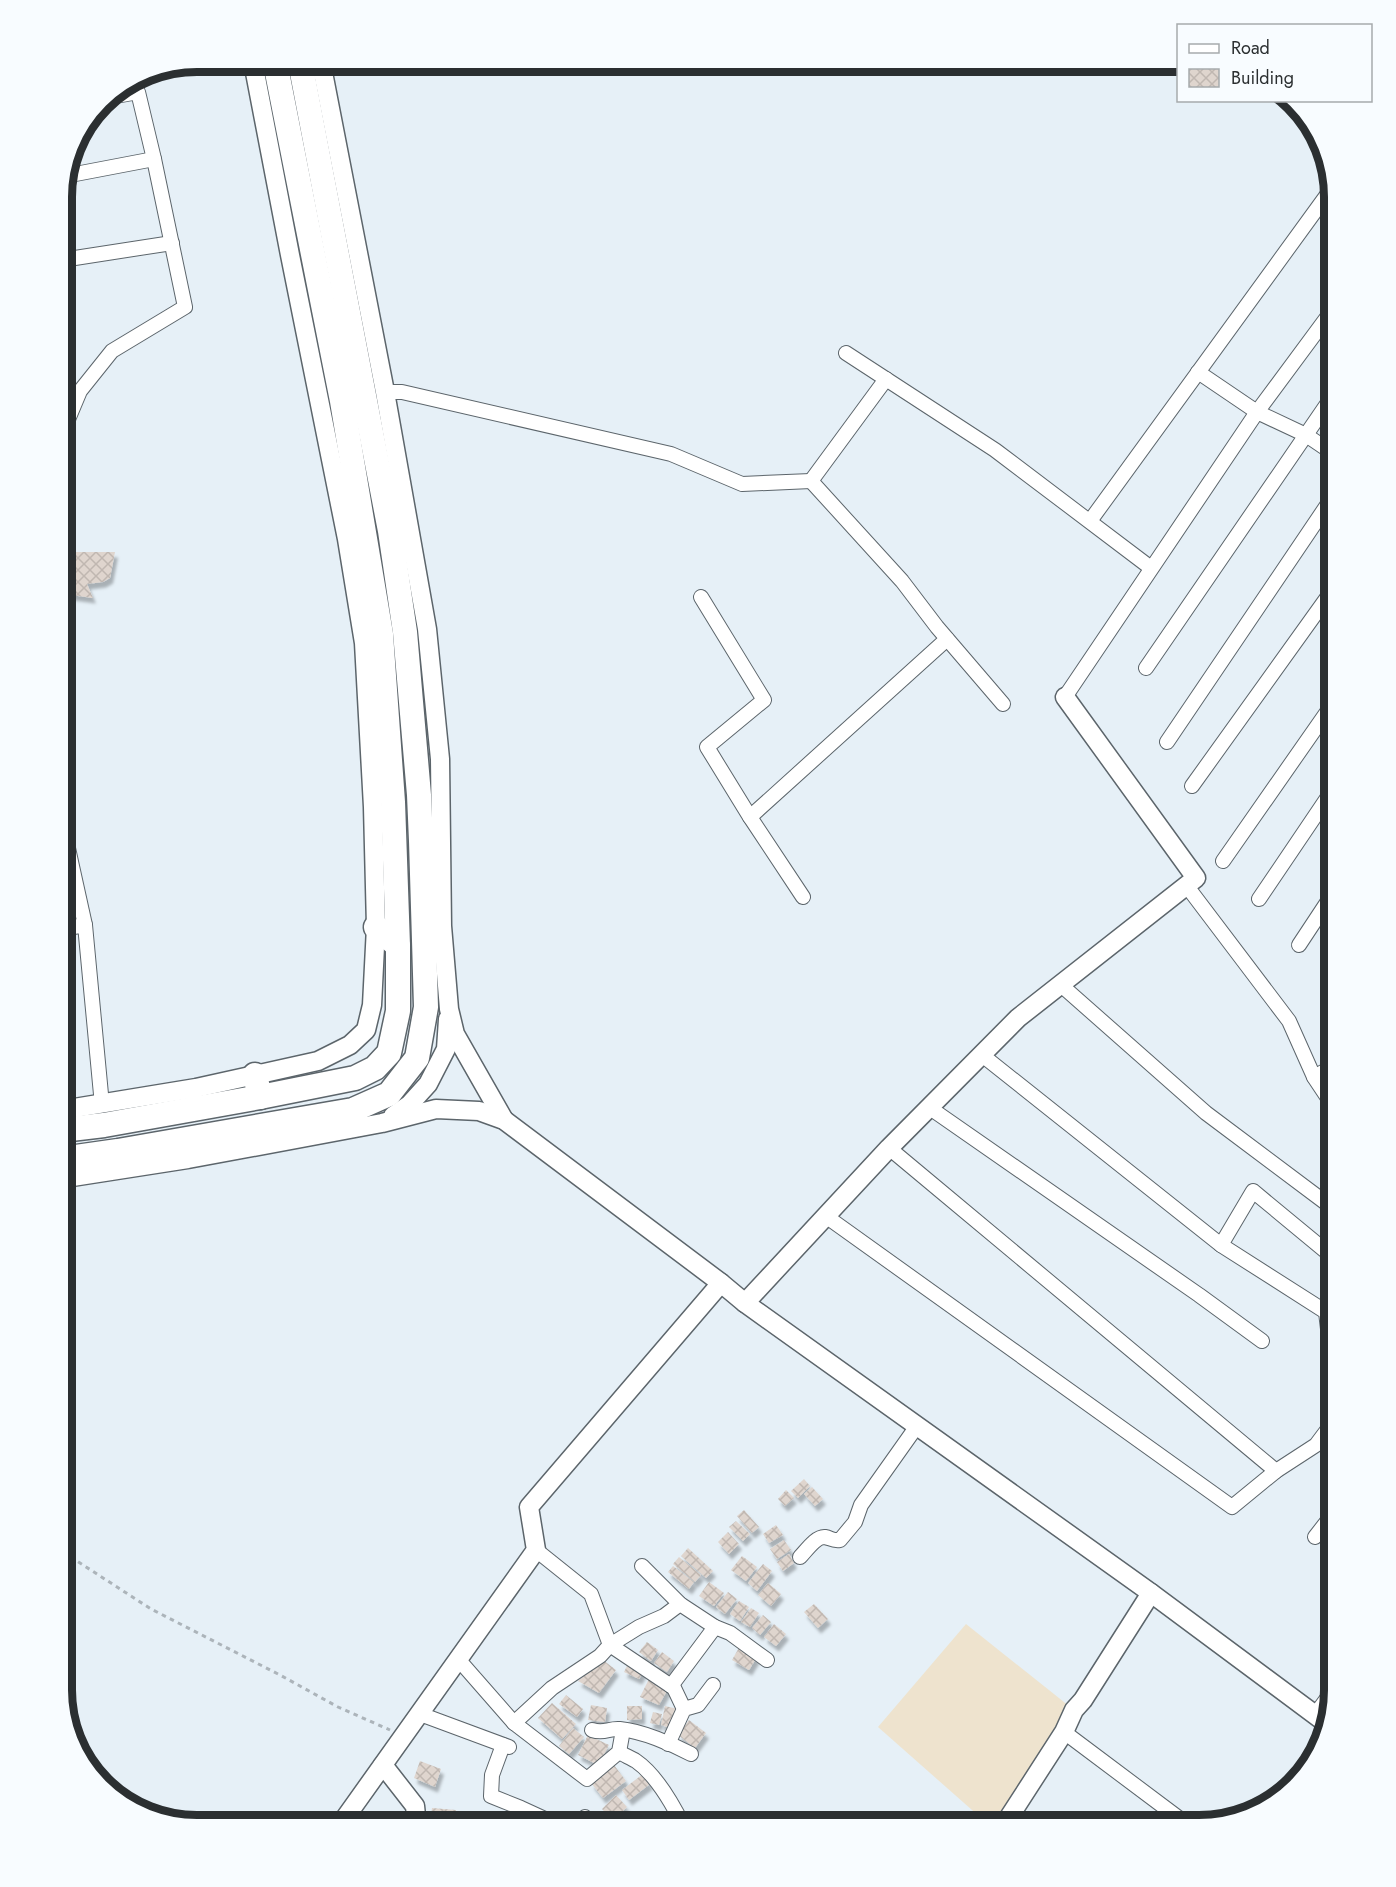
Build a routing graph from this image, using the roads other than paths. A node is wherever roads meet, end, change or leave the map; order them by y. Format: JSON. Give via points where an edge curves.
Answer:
{"nodes":[{"id":1,"x":255,"y":72,"type":"edge"},
{"id":2,"x":277,"y":72,"type":"edge"},
{"id":3,"x":302,"y":72,"type":"edge"},
{"id":4,"x":323,"y":72,"type":"edge"},
{"id":5,"x":125,"y":95,"type":"edge"},
{"id":6,"x":154,"y":159,"type":"junction"},
{"id":7,"x":74,"y":174,"type":"edge"},
{"id":8,"x":1324,"y":199,"type":"edge"},
{"id":9,"x":172,"y":243,"type":"junction"},
{"id":10,"x":72,"y":258,"type":"edge"},
{"id":11,"x":1324,"y":323,"type":"edge"},
{"id":12,"x":846,"y":353,"type":"dead end"},
{"id":13,"x":1198,"y":372,"type":"junction"},
{"id":14,"x":886,"y":379,"type":"junction"},
{"id":15,"x":385,"y":392,"type":"junction"},
{"id":16,"x":72,"y":410,"type":"edge"},
{"id":17,"x":1324,"y":410,"type":"edge"},
{"id":18,"x":1257,"y":412,"type":"junction"},
{"id":19,"x":1306,"y":435,"type":"junction"},
{"id":20,"x":1324,"y":447,"type":"edge"},
{"id":21,"x":811,"y":481,"type":"junction"},
{"id":22,"x":1324,"y":511,"type":"edge"},
{"id":23,"x":1089,"y":521,"type":"junction"},
{"id":24,"x":1152,"y":568,"type":"junction"},
{"id":25,"x":701,"y":597,"type":"dead end"},
{"id":26,"x":1324,"y":603,"type":"edge"},
{"id":27,"x":947,"y":639,"type":"junction"},
{"id":28,"x":1146,"y":668,"type":"dead end"},
{"id":29,"x":1065,"y":697,"type":"joint"},
{"id":30,"x":1003,"y":704,"type":"dead end"},
{"id":31,"x":1324,"y":718,"type":"edge"},
{"id":32,"x":1167,"y":742,"type":"dead end"},
{"id":33,"x":1192,"y":786,"type":"dead end"},
{"id":34,"x":1324,"y":804,"type":"edge"},
{"id":35,"x":750,"y":818,"type":"junction"},
{"id":36,"x":1223,"y":861,"type":"dead end"},
{"id":37,"x":72,"y":866,"type":"edge"},
{"id":38,"x":1186,"y":885,"type":"junction"},
{"id":39,"x":803,"y":897,"type":"dead end"},
{"id":40,"x":1259,"y":899,"type":"dead end"},
{"id":41,"x":1324,"y":908,"type":"edge"},
{"id":42,"x":85,"y":925,"type":"junction"},
{"id":43,"x":72,"y":927,"type":"edge"},
{"id":44,"x":376,"y":927,"type":"junction"},
{"id":45,"x":1299,"y":945,"type":"dead end"},
{"id":46,"x":398,"y":946,"type":"junction"},
{"id":47,"x":1061,"y":985,"type":"junction"},
{"id":48,"x":449,"y":1009,"type":"junction"},
{"id":49,"x":982,"y":1055,"type":"junction"},
{"id":50,"x":1324,"y":1072,"type":"edge"},
{"id":51,"x":1314,"y":1077,"type":"junction"},
{"id":52,"x":258,"y":1086,"type":"junction"},
{"id":53,"x":1324,"y":1091,"type":"edge"},
{"id":54,"x":102,"y":1104,"type":"junction"},
{"id":55,"x":72,"y":1108,"type":"edge"},
{"id":56,"x":930,"y":1108,"type":"junction"},
{"id":57,"x":504,"y":1120,"type":"junction"},
{"id":58,"x":382,"y":1123,"type":"junction"},
{"id":59,"x":72,"y":1129,"type":"edge"},
{"id":60,"x":889,"y":1148,"type":"junction"},
{"id":61,"x":72,"y":1157,"type":"edge"},
{"id":62,"x":72,"y":1177,"type":"edge"},
{"id":63,"x":1324,"y":1201,"type":"edge"},
{"id":64,"x":827,"y":1217,"type":"junction"},
{"id":65,"x":1221,"y":1245,"type":"junction"},
{"id":66,"x":1324,"y":1249,"type":"edge"},
{"id":67,"x":721,"y":1283,"type":"junction"},
{"id":68,"x":745,"y":1303,"type":"junction"},
{"id":69,"x":1324,"y":1311,"type":"edge"},
{"id":70,"x":1262,"y":1341,"type":"dead end"},
{"id":71,"x":917,"y":1426,"type":"junction"},
{"id":72,"x":1324,"y":1435,"type":"edge"},
{"id":73,"x":1276,"y":1471,"type":"junction"},
{"id":74,"x":1324,"y":1525,"type":"edge"},
{"id":75,"x":1315,"y":1537,"type":"dead end"},
{"id":76,"x":536,"y":1550,"type":"junction"},
{"id":77,"x":800,"y":1557,"type":"dead end"},
{"id":78,"x":642,"y":1566,"type":"dead end"},
{"id":79,"x":1151,"y":1593,"type":"junction"},
{"id":80,"x":680,"y":1604,"type":"junction"},
{"id":81,"x":715,"y":1627,"type":"junction"},
{"id":82,"x":610,"y":1645,"type":"junction"},
{"id":83,"x":458,"y":1659,"type":"junction"},
{"id":84,"x":768,"y":1660,"type":"dead end"},
{"id":85,"x":713,"y":1685,"type":"dead end"},
{"id":86,"x":671,"y":1686,"type":"junction"},
{"id":87,"x":684,"y":1709,"type":"junction"},
{"id":88,"x":420,"y":1714,"type":"junction"},
{"id":89,"x":1320,"y":1719,"type":"edge"},
{"id":90,"x":514,"y":1723,"type":"junction"},
{"id":91,"x":592,"y":1730,"type":"dead end"},
{"id":92,"x":623,"y":1730,"type":"junction"},
{"id":93,"x":1064,"y":1732,"type":"junction"},
{"id":94,"x":668,"y":1744,"type":"junction"},
{"id":95,"x":619,"y":1752,"type":"junction"},
{"id":96,"x":691,"y":1754,"type":"dead end"},
{"id":97,"x":383,"y":1764,"type":"junction"},
{"id":98,"x":347,"y":1815,"type":"edge"},
{"id":99,"x":416,"y":1815,"type":"edge"},
{"id":100,"x":537,"y":1815,"type":"edge"},
{"id":101,"x":678,"y":1815,"type":"edge"},
{"id":102,"x":1011,"y":1815,"type":"edge"},
{"id":103,"x":1173,"y":1815,"type":"edge"}],
"edges":[{"from":1,"to":44,"type":"main road","via":[[364,643]]},
{"from":2,"to":46,"type":"highway","via":[[342,401],[381,634]]},
{"from":3,"to":61,"type":"highway","via":[[384,498],[405,632],[419,795],[426,1007],[417,1058],[389,1094],[352,1110]]},
{"from":4,"to":15,"type":"main road"},
{"from":5,"to":6,"type":"street","via":[[138,93]]},
{"from":6,"to":7,"type":"street"},
{"from":6,"to":9,"type":"street"},
{"from":8,"to":13,"type":"street"},
{"from":9,"to":10,"type":"street"},
{"from":9,"to":16,"type":"street","via":[[185,307],[112,351],[80,391]]},
{"from":11,"to":18,"type":"street"},
{"from":12,"to":14,"type":"street"},
{"from":13,"to":18,"type":"street"},
{"from":13,"to":23,"type":"street"},
{"from":14,"to":21,"type":"street"},
{"from":14,"to":23,"type":"street","via":[[996,450]]},
{"from":15,"to":21,"type":"street","via":[[402,392],[671,454],[742,484]]},
{"from":15,"to":48,"type":"main road","via":[[427,629],[435,699],[440,759],[442,926]]},
{"from":17,"to":19,"type":"street"},
{"from":18,"to":19,"type":"street"},
{"from":18,"to":24,"type":"street"},
{"from":19,"to":20,"type":"street"},
{"from":19,"to":28,"type":"street"},
{"from":21,"to":27,"type":"street","via":[[902,581]]},
{"from":22,"to":32,"type":"street"},
{"from":23,"to":24,"type":"street"},
{"from":24,"to":29,"type":"street"},
{"from":25,"to":35,"type":"street","via":[[764,700],[707,747]]},
{"from":26,"to":33,"type":"street"},
{"from":27,"to":30,"type":"street"},
{"from":27,"to":35,"type":"street"},
{"from":29,"to":38,"type":"main road","via":[[1196,878]]},
{"from":31,"to":36,"type":"street"},
{"from":34,"to":40,"type":"street"},
{"from":35,"to":39,"type":"street"},
{"from":37,"to":42,"type":"street"},
{"from":38,"to":47,"type":"main road"},
{"from":38,"to":51,"type":"street","via":[[1289,1021]]},
{"from":41,"to":45,"type":"street"},
{"from":42,"to":43,"type":"street"},
{"from":42,"to":54,"type":"street"},
{"from":44,"to":46,"type":"highway"},
{"from":44,"to":52,"type":"main road","via":[[372,1005],[366,1030],[350,1045]]},
{"from":46,"to":52,"type":"highway","via":[[398,1011],[389,1053],[375,1068],[355,1078]]},
{"from":47,"to":49,"type":"main road","via":[[1018,1018]]},
{"from":47,"to":63,"type":"street","via":[[1206,1113]]},
{"from":48,"to":57,"type":"main road","via":[[455,1034]]},
{"from":48,"to":58,"type":"main road","via":[[446,1049],[428,1084],[409,1105]]},
{"from":49,"to":56,"type":"main road"},
{"from":49,"to":65,"type":"street"},
{"from":50,"to":51,"type":"street"},
{"from":51,"to":53,"type":"street"},
{"from":52,"to":54,"type":"main road","via":[[196,1088]]},
{"from":52,"to":59,"type":"highway","via":[[104,1125]]},
{"from":54,"to":55,"type":"main road"},
{"from":56,"to":60,"type":"main road"},
{"from":56,"to":70,"type":"street"},
{"from":57,"to":58,"type":"main road","via":[[479,1111],[436,1109]]},
{"from":57,"to":67,"type":"main road"},
{"from":58,"to":62,"type":"main road"},
{"from":60,"to":64,"type":"main road"},
{"from":60,"to":73,"type":"street"},
{"from":64,"to":68,"type":"main road"},
{"from":64,"to":73,"type":"street","via":[[1232,1507]]},
{"from":65,"to":66,"type":"street","via":[[1253,1191]]},
{"from":65,"to":69,"type":"street"},
{"from":67,"to":68,"type":"main road"},
{"from":67,"to":76,"type":"main road","via":[[529,1507]]},
{"from":68,"to":71,"type":"main road"},
{"from":71,"to":77,"type":"street","via":[[840,1540],[819,1538]]},
{"from":71,"to":79,"type":"main road"},
{"from":72,"to":73,"type":"street","via":[[1316,1445]]},
{"from":74,"to":75,"type":"street"},
{"from":76,"to":82,"type":"street","via":[[591,1594]]},
{"from":76,"to":83,"type":"main road"},
{"from":78,"to":80,"type":"street"},
{"from":79,"to":89,"type":"main road"},
{"from":79,"to":93,"type":"main road","via":[[1074,1710]]},
{"from":80,"to":81,"type":"street"},
{"from":80,"to":82,"type":"street"},
{"from":81,"to":84,"type":"street"},
{"from":81,"to":86,"type":"street"},
{"from":82,"to":86,"type":"street"},
{"from":82,"to":90,"type":"street","via":[[552,1688]]},
{"from":83,"to":88,"type":"main road"},
{"from":83,"to":90,"type":"street"},
{"from":85,"to":87,"type":"street","via":[[698,1705]]},
{"from":86,"to":87,"type":"street"},
{"from":87,"to":94,"type":"street"},
{"from":88,"to":97,"type":"main road"},
{"from":88,"to":100,"type":"street","via":[[506,1746],[492,1775],[491,1796]]},
{"from":90,"to":95,"type":"street","via":[[587,1779]]},
{"from":91,"to":92,"type":"street"},
{"from":92,"to":94,"type":"street"},
{"from":92,"to":95,"type":"street"},
{"from":93,"to":102,"type":"main road"},
{"from":93,"to":103,"type":"street"},
{"from":94,"to":96,"type":"street"},
{"from":95,"to":101,"type":"street","via":[[637,1762],[656,1781]]},
{"from":97,"to":98,"type":"main road"},
{"from":97,"to":99,"type":"main road","via":[[415,1806]]}]}
